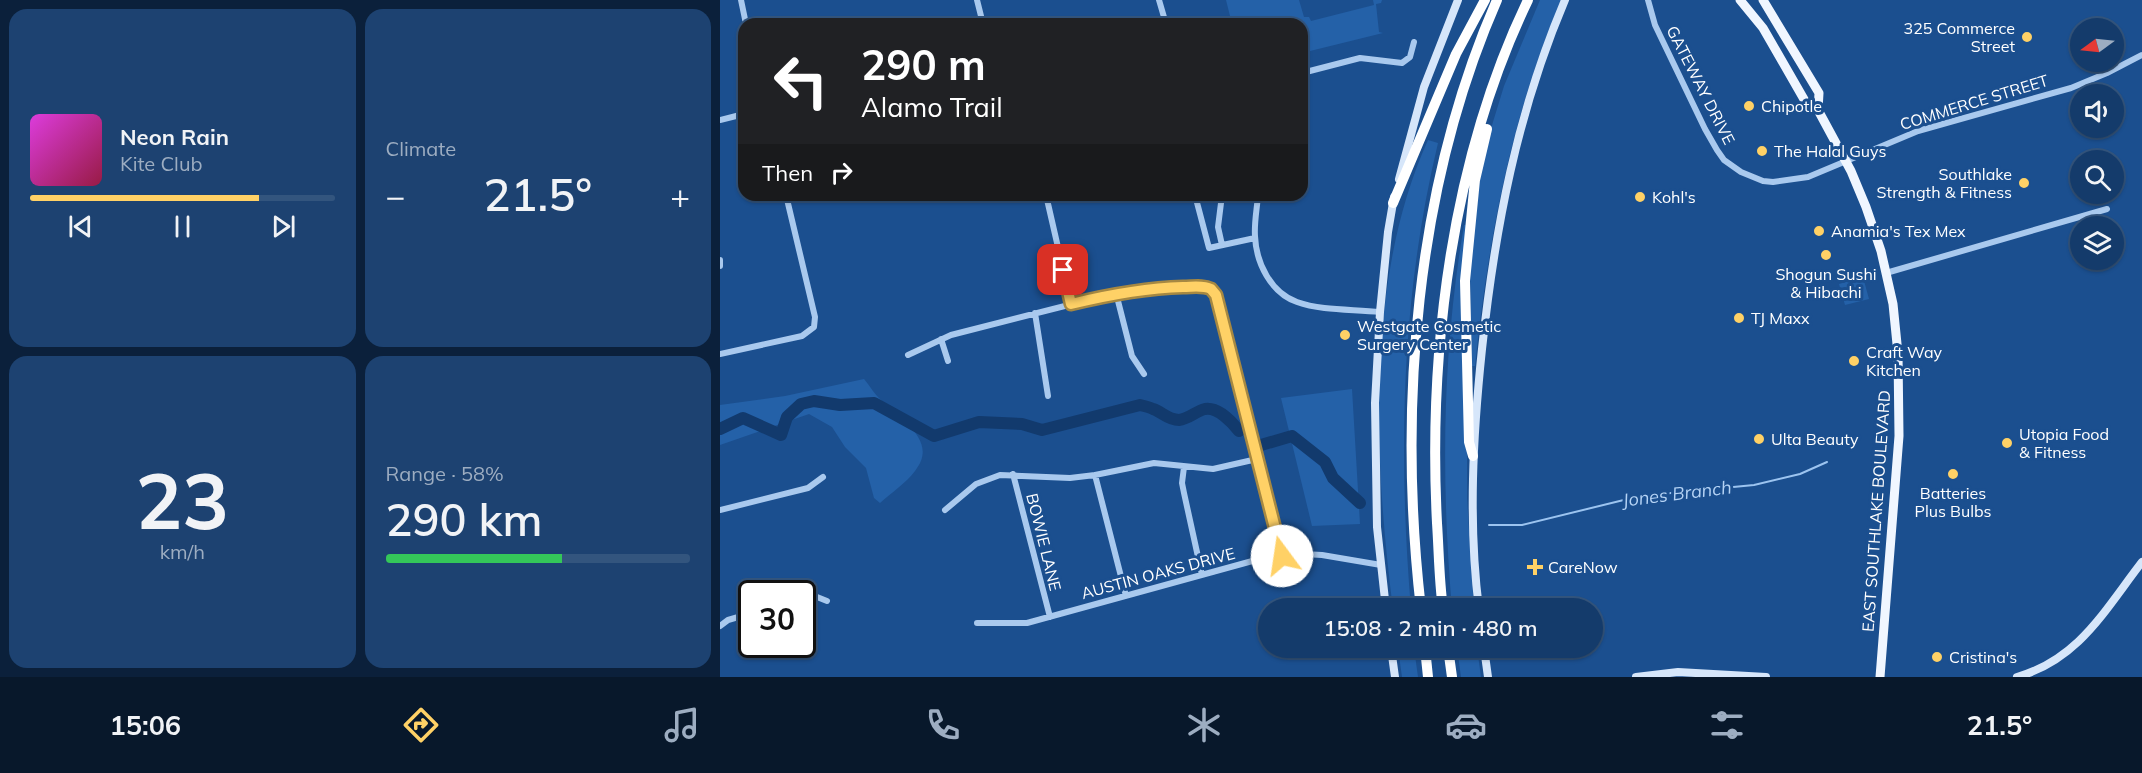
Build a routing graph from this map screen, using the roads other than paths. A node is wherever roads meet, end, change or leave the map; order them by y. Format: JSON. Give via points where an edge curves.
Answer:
{"nodes":[{"id":1,"x":741,"y":0,"type":"edge"},
{"id":2,"x":977,"y":0,"type":"edge"},
{"id":3,"x":1159,"y":0,"type":"edge"},
{"id":4,"x":1458,"y":0,"type":"edge"},
{"id":5,"x":1485,"y":0,"type":"edge"},
{"id":6,"x":1497,"y":0,"type":"edge"},
{"id":7,"x":1528,"y":0,"type":"edge"},
{"id":8,"x":1565,"y":0,"type":"edge"},
{"id":9,"x":1648,"y":0,"type":"edge"},
{"id":10,"x":1740,"y":0,"type":"edge"},
{"id":11,"x":1763,"y":0,"type":"edge"},
{"id":12,"x":745,"y":18,"type":"edge"},
{"id":13,"x":982,"y":18,"type":"edge"},
{"id":14,"x":1164,"y":18,"type":"edge"},
{"id":15,"x":1515,"y":29,"type":"junction"},
{"id":16,"x":1414,"y":42,"type":"dead end"},
{"id":17,"x":2142,"y":55,"type":"edge"},
{"id":18,"x":1308,"y":71,"type":"edge"},
{"id":19,"x":1818,"y":110,"type":"junction"},
{"id":20,"x":738,"y":116,"type":"edge"},
{"id":21,"x":720,"y":120,"type":"edge"},
{"id":22,"x":1846,"y":160,"type":"junction"},
{"id":23,"x":787,"y":201,"type":"edge"},
{"id":24,"x":1047,"y":201,"type":"edge"},
{"id":25,"x":1197,"y":201,"type":"edge"},
{"id":26,"x":1221,"y":201,"type":"edge"},
{"id":27,"x":1258,"y":201,"type":"edge"},
{"id":28,"x":1393,"y":203,"type":"junction"},
{"id":29,"x":2107,"y":209,"type":"dead end"},
{"id":30,"x":1255,"y":238,"type":"junction"},
{"id":31,"x":1222,"y":245,"type":"junction"},
{"id":32,"x":720,"y":260,"type":"edge"},
{"id":33,"x":720,"y":266,"type":"edge"},
{"id":34,"x":1886,"y":273,"type":"junction"},
{"id":35,"x":1116,"y":293,"type":"junction"},
{"id":36,"x":1071,"y":304,"type":"junction"},
{"id":37,"x":1380,"y":312,"type":"junction"},
{"id":38,"x":1035,"y":313,"type":"junction"},
{"id":39,"x":941,"y":339,"type":"junction"},
{"id":40,"x":720,"y":354,"type":"edge"},
{"id":41,"x":908,"y":355,"type":"dead end"},
{"id":42,"x":948,"y":361,"type":"dead end"},
{"id":43,"x":1144,"y":374,"type":"dead end"},
{"id":44,"x":1048,"y":396,"type":"dead end"},
{"id":45,"x":1473,"y":456,"type":"junction"},
{"id":46,"x":1257,"y":459,"type":"junction"},
{"id":47,"x":1184,"y":467,"type":"junction"},
{"id":48,"x":1013,"y":474,"type":"junction"},
{"id":49,"x":1095,"y":475,"type":"junction"},
{"id":50,"x":823,"y":477,"type":"dead end"},
{"id":51,"x":720,"y":510,"type":"edge"},
{"id":52,"x":945,"y":510,"type":"dead end"},
{"id":53,"x":1282,"y":556,"type":"junction"},
{"id":54,"x":2142,"y":562,"type":"edge"},
{"id":55,"x":1382,"y":565,"type":"junction"},
{"id":56,"x":1202,"y":575,"type":"junction"},
{"id":57,"x":1126,"y":596,"type":"junction"},
{"id":58,"x":816,"y":597,"type":"edge"},
{"id":59,"x":1385,"y":598,"type":"edge"},
{"id":60,"x":1419,"y":598,"type":"edge"},
{"id":61,"x":1442,"y":598,"type":"edge"},
{"id":62,"x":1478,"y":598,"type":"edge"},
{"id":63,"x":827,"y":601,"type":"dead end"},
{"id":64,"x":1050,"y":617,"type":"junction"},
{"id":65,"x":738,"y":618,"type":"edge"},
{"id":66,"x":977,"y":623,"type":"dead end"},
{"id":67,"x":720,"y":626,"type":"edge"},
{"id":68,"x":1392,"y":658,"type":"edge"},
{"id":69,"x":1426,"y":658,"type":"edge"},
{"id":70,"x":1449,"y":658,"type":"edge"},
{"id":71,"x":1485,"y":658,"type":"edge"},
{"id":72,"x":1395,"y":677,"type":"edge"},
{"id":73,"x":1428,"y":677,"type":"edge"},
{"id":74,"x":1452,"y":677,"type":"edge"},
{"id":75,"x":1488,"y":677,"type":"edge"},
{"id":76,"x":1636,"y":677,"type":"edge"},
{"id":77,"x":1766,"y":677,"type":"edge"},
{"id":78,"x":1880,"y":677,"type":"edge"},
{"id":79,"x":2017,"y":677,"type":"edge"}],
"edges":[{"from":1,"to":12,"type":"street"},
{"from":2,"to":13,"type":"street"},
{"from":3,"to":14,"type":"street"},
{"from":4,"to":28,"type":"main road","via":[[1424,87]]},
{"from":5,"to":28,"type":"highway","via":[[1456,54]]},
{"from":6,"to":60,"type":"highway","via":[[1470,68],[1451,134],[1431,222],[1416,337],[1414,530]]},
{"from":7,"to":15,"type":"highway"},
{"from":8,"to":45,"type":"main road","via":[[1527,103],[1503,204],[1493,255]]},
{"from":9,"to":22,"type":"street","name":"GATEWAY DRIVE","via":[[1655,25],[1705,129],[1733,167],[1763,181],[1785,182],[1808,177]]},
{"from":10,"to":19,"type":"main road","name":"EAST SOUTHLAKE BOULEVARD","via":[[1763,28],[1804,101]]},
{"from":11,"to":19,"type":"main road","name":"EAST SOUTHLAKE BOULEVARD","via":[[1819,93]]},
{"from":15,"to":45,"type":"highway","via":[[1515,44],[1475,180],[1468,245],[1469,442]]},
{"from":15,"to":61,"type":"highway","via":[[1467,172],[1448,266],[1437,379],[1434,468]]},
{"from":16,"to":18,"type":"street","via":[[1410,57],[1402,63],[1360,58]]},
{"from":17,"to":22,"type":"street","name":"COMMERCE STREET","via":[[2080,84],[1918,131]]},
{"from":19,"to":22,"type":"main road","name":"EAST SOUTHLAKE BOULEVARD"},
{"from":20,"to":21,"type":"street"},
{"from":22,"to":34,"type":"main road","name":"EAST SOUTHLAKE BOULEVARD","via":[[1866,207]]},
{"from":23,"to":40,"type":"street","via":[[815,316],[814,327],[802,336]]},
{"from":24,"to":36,"type":"street"},
{"from":25,"to":31,"type":"street","via":[[1209,248]]},
{"from":26,"to":31,"type":"street","via":[[1218,230]]},
{"from":27,"to":30,"type":"street"},
{"from":28,"to":37,"type":"main road"},
{"from":29,"to":34,"type":"street"},
{"from":30,"to":31,"type":"street"},
{"from":30,"to":37,"type":"street","via":[[1266,274],[1282,295],[1306,305]]},
{"from":32,"to":33,"type":"street"},
{"from":34,"to":78,"type":"main road","name":"EAST SOUTHLAKE BOULEVARD","via":[[1893,304],[1900,395]]},
{"from":35,"to":36,"type":"street"},
{"from":35,"to":43,"type":"street","via":[[1132,356]]},
{"from":35,"to":46,"type":"street","via":[[1198,286],[1211,289],[1216,295]]},
{"from":36,"to":38,"type":"street"},
{"from":37,"to":55,"type":"main road","via":[[1375,403],[1377,527]]},
{"from":38,"to":39,"type":"street"},
{"from":38,"to":44,"type":"street"},
{"from":39,"to":41,"type":"street"},
{"from":39,"to":42,"type":"street"},
{"from":45,"to":62,"type":"main road"},
{"from":46,"to":47,"type":"street","via":[[1213,469]]},
{"from":46,"to":53,"type":"street"},
{"from":47,"to":49,"type":"street","via":[[1154,463]]},
{"from":47,"to":56,"type":"street","via":[[1182,483]]},
{"from":48,"to":49,"type":"street","via":[[1070,478]]},
{"from":48,"to":52,"type":"street","via":[[976,484]]},
{"from":48,"to":64,"type":"street","name":"BOWIE LANE"},
{"from":49,"to":57,"type":"street"},
{"from":50,"to":51,"type":"street","via":[[808,488]]},
{"from":53,"to":55,"type":"street","name":"AUSTIN OAKS DRIVE","via":[[1322,555]]},
{"from":53,"to":56,"type":"street","name":"AUSTIN OAKS DRIVE"},
{"from":54,"to":79,"type":"main road","via":[[2080,642],[2032,673]]},
{"from":55,"to":59,"type":"main road"},
{"from":56,"to":57,"type":"street","name":"AUSTIN OAKS DRIVE"},
{"from":57,"to":64,"type":"street","name":"AUSTIN OAKS DRIVE"},
{"from":58,"to":63,"type":"street"},
{"from":64,"to":66,"type":"street","name":"AUSTIN OAKS DRIVE","via":[[1017,624]]},
{"from":65,"to":67,"type":"street"},
{"from":68,"to":72,"type":"main road"},
{"from":69,"to":73,"type":"highway"},
{"from":70,"to":74,"type":"highway"},
{"from":71,"to":75,"type":"main road"},
{"from":76,"to":77,"type":"main road","via":[[1678,672]]}]}
